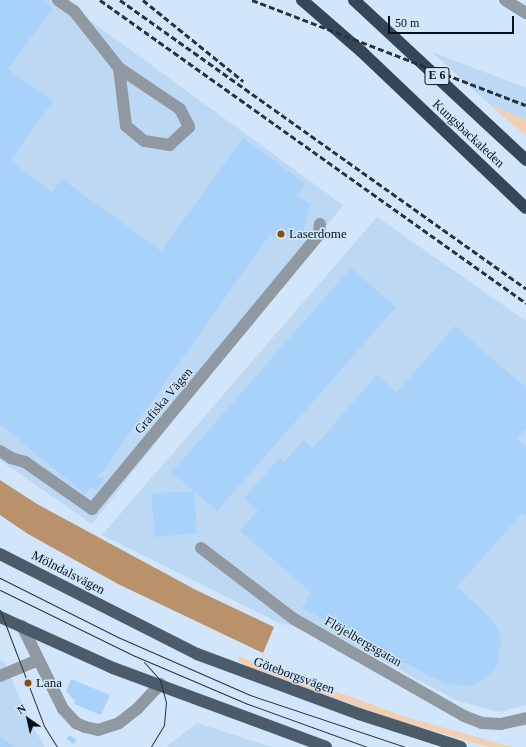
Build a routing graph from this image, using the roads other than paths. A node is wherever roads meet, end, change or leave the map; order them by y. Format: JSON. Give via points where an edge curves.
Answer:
{"nodes":[{"id":1,"x":58,"y":0,"type":"edge"},
{"id":2,"x":302,"y":0,"type":"edge"},
{"id":3,"x":354,"y":0,"type":"edge"},
{"id":4,"x":505,"y":0,"type":"edge"},
{"id":5,"x":526,"y":13,"type":"edge"},
{"id":6,"x":118,"y":68,"type":"junction"},
{"id":7,"x":526,"y":160,"type":"edge"},
{"id":8,"x":526,"y":208,"type":"edge"},
{"id":9,"x":320,"y":224,"type":"dead end"},
{"id":10,"x":0,"y":450,"type":"edge"},
{"id":11,"x":201,"y":548,"type":"dead end"},
{"id":12,"x":0,"y":554,"type":"edge"},
{"id":13,"x":0,"y":617,"type":"edge"},
{"id":14,"x":123,"y":617,"type":"joint"},
{"id":15,"x":22,"y":626,"type":"junction"},
{"id":16,"x":38,"y":660,"type":"junction"},
{"id":17,"x":0,"y":676,"type":"edge"},
{"id":18,"x":160,"y":684,"type":"junction"},
{"id":19,"x":526,"y":718,"type":"edge"},
{"id":20,"x":326,"y":747,"type":"edge"},
{"id":21,"x":461,"y":747,"type":"edge"}],
"edges":[{"from":1,"to":6,"type":"street","via":[[74,11]]},
{"from":2,"to":8,"type":"highway","name":"Kungsbackaleden","number":"E 6","via":[[362,52]]},
{"from":3,"to":7,"type":"highway","name":"Kungsbackaleden","number":"E 6"},
{"from":4,"to":5,"type":"street"},
{"from":6,"to":6,"type":"street","via":[[126,126],[144,141],[170,145],[189,126],[180,109]]},
{"from":9,"to":10,"type":"street","name":"Grafiska Vägen","via":[[319,235],[92,508],[25,462],[11,458]]},
{"from":11,"to":19,"type":"street","name":"Flöjelbergsgatan","via":[[294,619],[464,716],[482,723],[501,724]]},
{"from":12,"to":14,"type":"main road","name":"Mölndalsvägen"},
{"from":13,"to":15,"type":"main road"},
{"from":14,"to":21,"type":"main road","name":"Göteborgsvägen","via":[[197,654],[248,674]]},
{"from":15,"to":16,"type":"street"},
{"from":15,"to":18,"type":"main road","via":[[86,656]]},
{"from":16,"to":17,"type":"street"},
{"from":16,"to":18,"type":"street","via":[[63,709],[76,723],[98,730],[119,723],[138,708]]},
{"from":18,"to":20,"type":"main road"}]}
